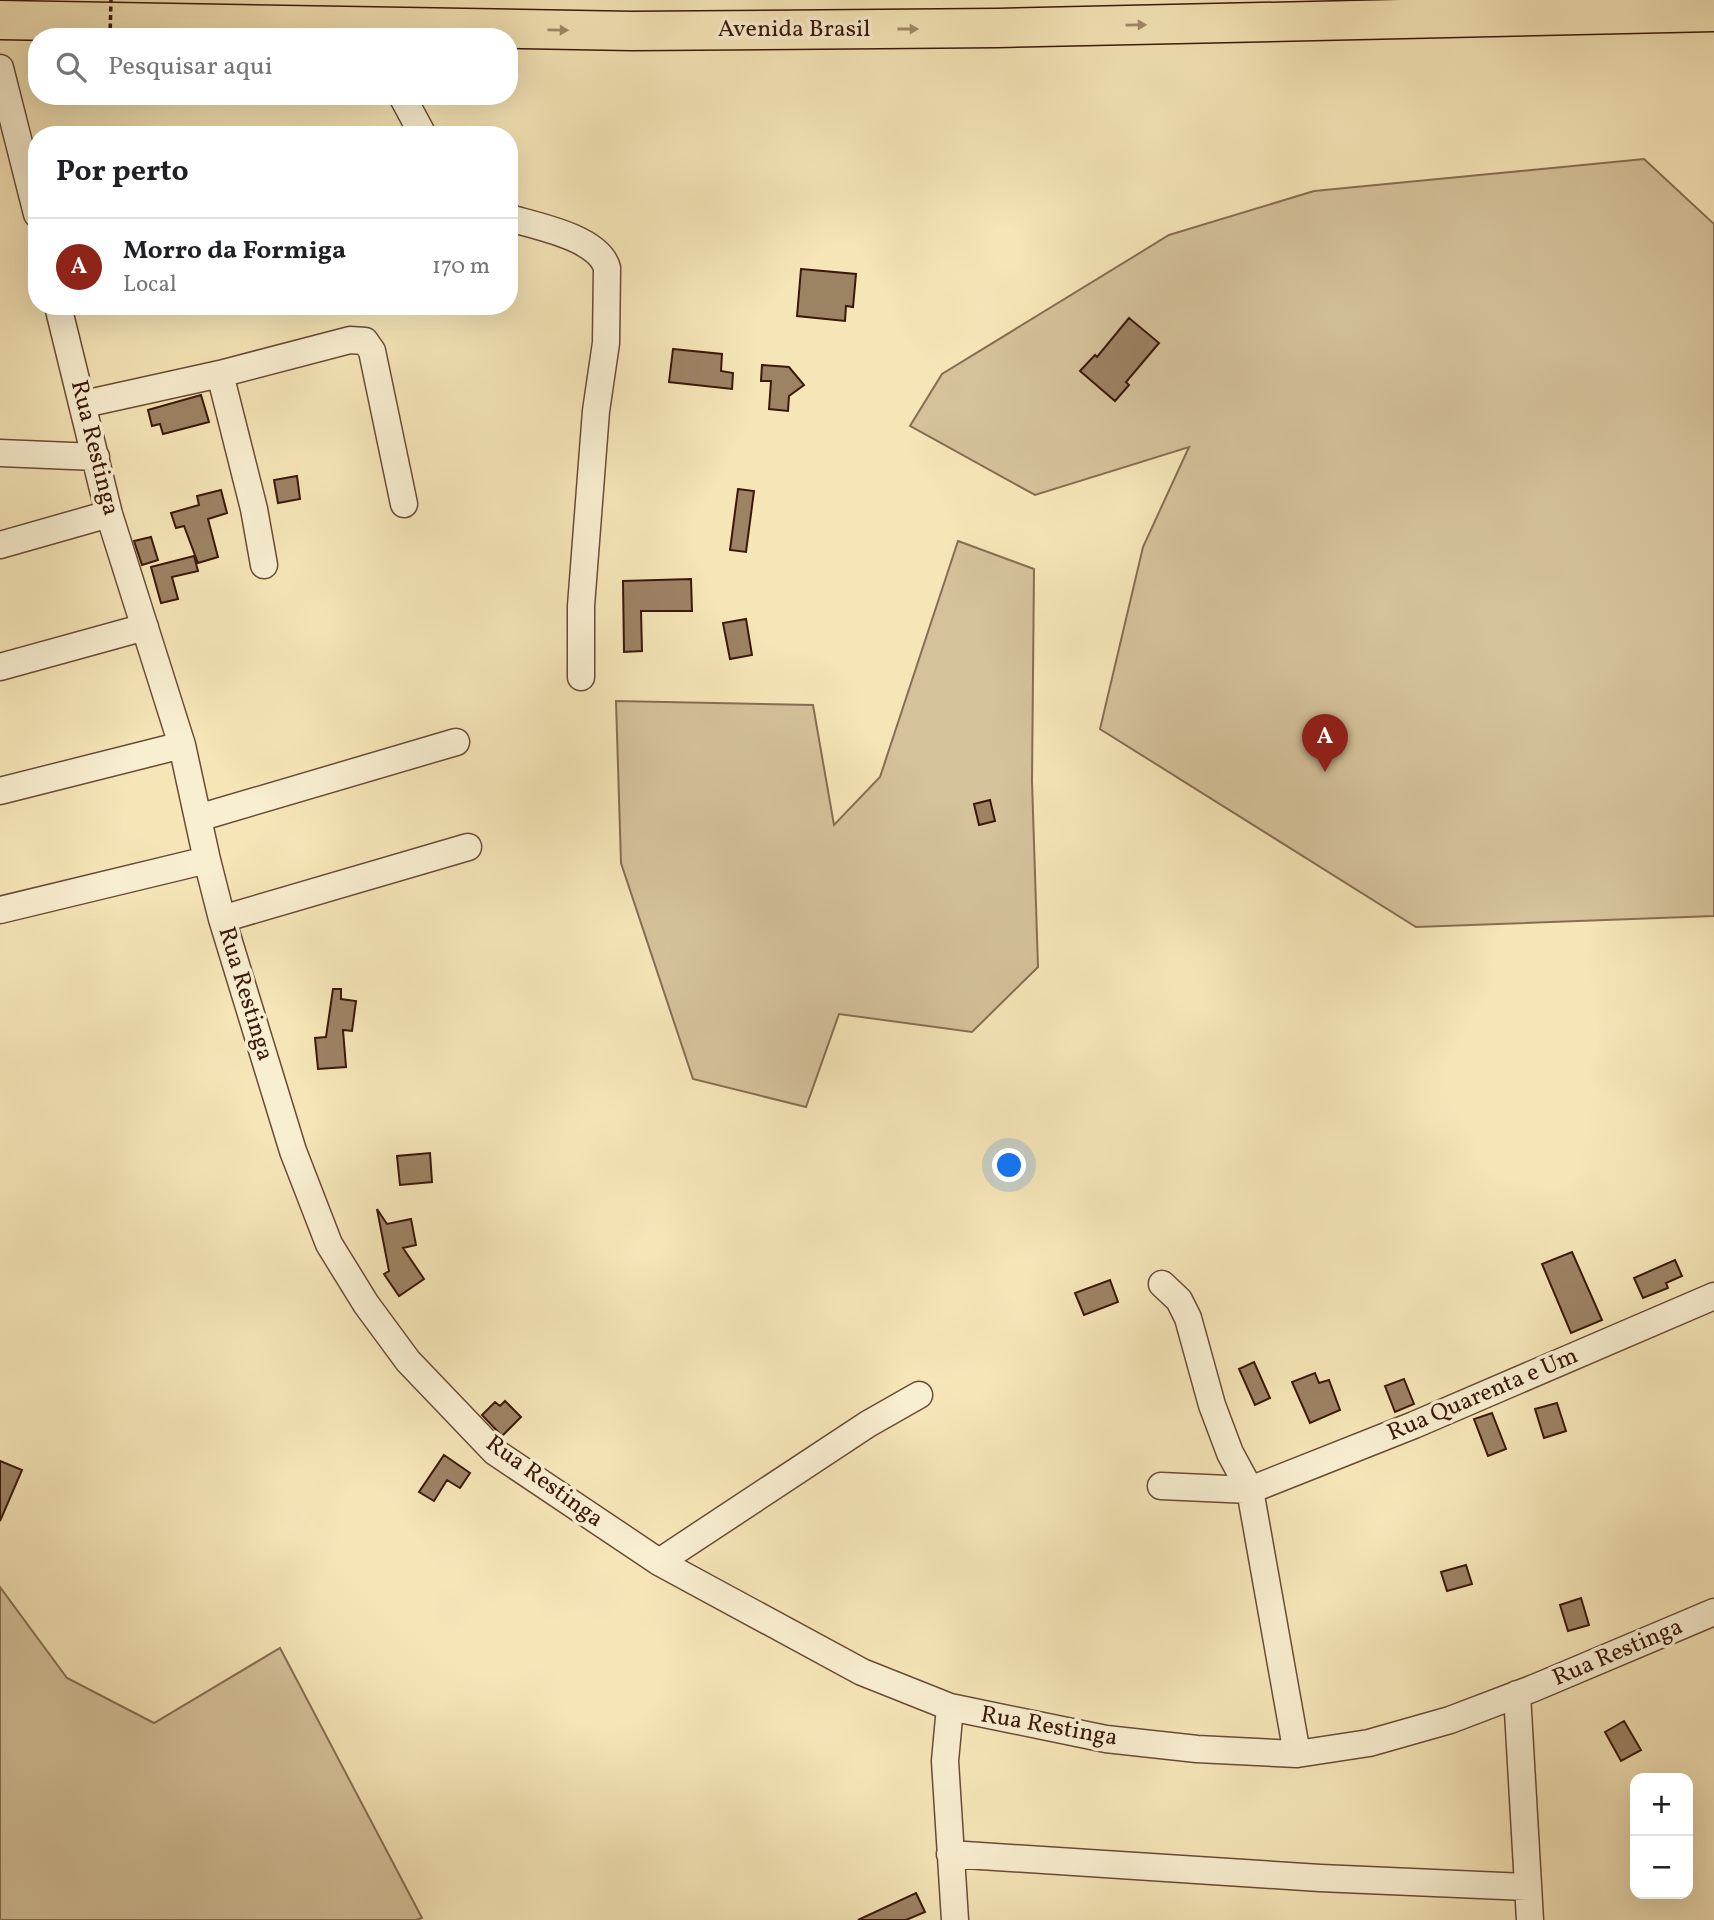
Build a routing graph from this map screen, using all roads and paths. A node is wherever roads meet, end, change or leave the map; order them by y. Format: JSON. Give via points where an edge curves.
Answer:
{"nodes":[{"id":1,"x":111,"y":0,"type":"edge"},
{"id":2,"x":1714,"y":12,"type":"edge"},
{"id":3,"x":0,"y":20,"type":"edge"},
{"id":4,"x":110,"y":28,"type":"edge"},
{"id":5,"x":243,"y":28,"type":"edge"},
{"id":6,"x":518,"y":31,"type":"edge"},
{"id":7,"x":0,"y":68,"type":"edge"},
{"id":8,"x":407,"y":105,"type":"edge"},
{"id":9,"x":418,"y":126,"type":"edge"},
{"id":10,"x":28,"y":178,"type":"edge"},
{"id":11,"x":518,"y":221,"type":"edge"},
{"id":12,"x":60,"y":315,"type":"edge"},
{"id":13,"x":220,"y":374,"type":"junction"},
{"id":14,"x":84,"y":404,"type":"junction"},
{"id":15,"x":0,"y":453,"type":"edge"},
{"id":16,"x":96,"y":457,"type":"junction"},
{"id":17,"x":404,"y":504,"type":"dead end"},
{"id":18,"x":109,"y":514,"type":"junction"},
{"id":19,"x":0,"y":545,"type":"edge"},
{"id":20,"x":264,"y":565,"type":"dead end"},
{"id":21,"x":145,"y":627,"type":"junction"},
{"id":22,"x":0,"y":667,"type":"edge"},
{"id":23,"x":581,"y":677,"type":"dead end"},
{"id":24,"x":456,"y":742,"type":"dead end"},
{"id":25,"x":182,"y":745,"type":"junction"},
{"id":26,"x":0,"y":791,"type":"edge"},
{"id":27,"x":198,"y":818,"type":"junction"},
{"id":28,"x":468,"y":847,"type":"dead end"},
{"id":29,"x":206,"y":859,"type":"junction"},
{"id":30,"x":0,"y":910,"type":"edge"},
{"id":31,"x":222,"y":919,"type":"junction"},
{"id":32,"x":1162,"y":1284,"type":"dead end"},
{"id":33,"x":1714,"y":1296,"type":"edge"},
{"id":34,"x":919,"y":1395,"type":"dead end"},
{"id":35,"x":1161,"y":1486,"type":"dead end"},
{"id":36,"x":1250,"y":1490,"type":"junction"},
{"id":37,"x":659,"y":1562,"type":"junction"},
{"id":38,"x":1714,"y":1612,"type":"edge"},
{"id":39,"x":1517,"y":1694,"type":"junction"},
{"id":40,"x":950,"y":1707,"type":"junction"},
{"id":41,"x":1297,"y":1754,"type":"junction"},
{"id":42,"x":950,"y":1854,"type":"junction"},
{"id":43,"x":1527,"y":1887,"type":"junction"},
{"id":44,"x":955,"y":1920,"type":"edge"},
{"id":45,"x":1530,"y":1920,"type":"edge"}],
"edges":[{"from":1,"to":4,"type":"path","bridge":true},
{"from":6,"to":2,"type":"highway","name":"Avenida Brasil","one_way":true,"via":[[998,28]]},
{"from":3,"to":5,"type":"highway","name":"Avenida Brasil"},
{"from":7,"to":10,"type":"street"},
{"from":8,"to":9,"type":"street"},
{"from":11,"to":23,"type":"street","via":[[593,247],[607,268],[606,343],[596,411],[581,606]]},
{"from":12,"to":14,"type":"street","name":"Rua Restinga"},
{"from":13,"to":14,"type":"street"},
{"from":13,"to":17,"type":"street","via":[[350,340],[365,341],[372,351]]},
{"from":13,"to":20,"type":"street"},
{"from":14,"to":16,"type":"street","name":"Rua Restinga"},
{"from":15,"to":16,"type":"street"},
{"from":16,"to":18,"type":"street","name":"Rua Restinga"},
{"from":18,"to":19,"type":"street"},
{"from":18,"to":21,"type":"street","name":"Rua Restinga"},
{"from":21,"to":22,"type":"street"},
{"from":21,"to":25,"type":"street","name":"Rua Restinga"},
{"from":24,"to":27,"type":"street"},
{"from":25,"to":26,"type":"street"},
{"from":25,"to":27,"type":"street","name":"Rua Restinga"},
{"from":27,"to":29,"type":"street","name":"Rua Restinga"},
{"from":28,"to":31,"type":"street"},
{"from":29,"to":30,"type":"street"},
{"from":29,"to":31,"type":"street","name":"Rua Restinga"},
{"from":31,"to":37,"type":"street","name":"Rua Restinga","via":[[293,1152],[329,1244],[366,1304],[408,1361],[495,1452]]},
{"from":32,"to":36,"type":"street","via":[[1188,1318],[1217,1417]]},
{"from":33,"to":36,"type":"street","name":"Rua Quarenta e Um"},
{"from":34,"to":37,"type":"street","via":[[867,1424]]},
{"from":35,"to":36,"type":"street","name":"Rua Quarenta e Um"},
{"from":36,"to":41,"type":"street"},
{"from":37,"to":40,"type":"street","name":"Rua Restinga","via":[[862,1672]]},
{"from":38,"to":39,"type":"street","name":"Rua Restinga"},
{"from":39,"to":41,"type":"street","name":"Rua Restinga","via":[[1410,1732]]},
{"from":39,"to":43,"type":"street"},
{"from":40,"to":41,"type":"street","name":"Rua Restinga","via":[[1107,1739]]},
{"from":40,"to":42,"type":"street","via":[[944,1761]]},
{"from":42,"to":43,"type":"street"},
{"from":42,"to":44,"type":"street"},
{"from":43,"to":45,"type":"street"}]}
